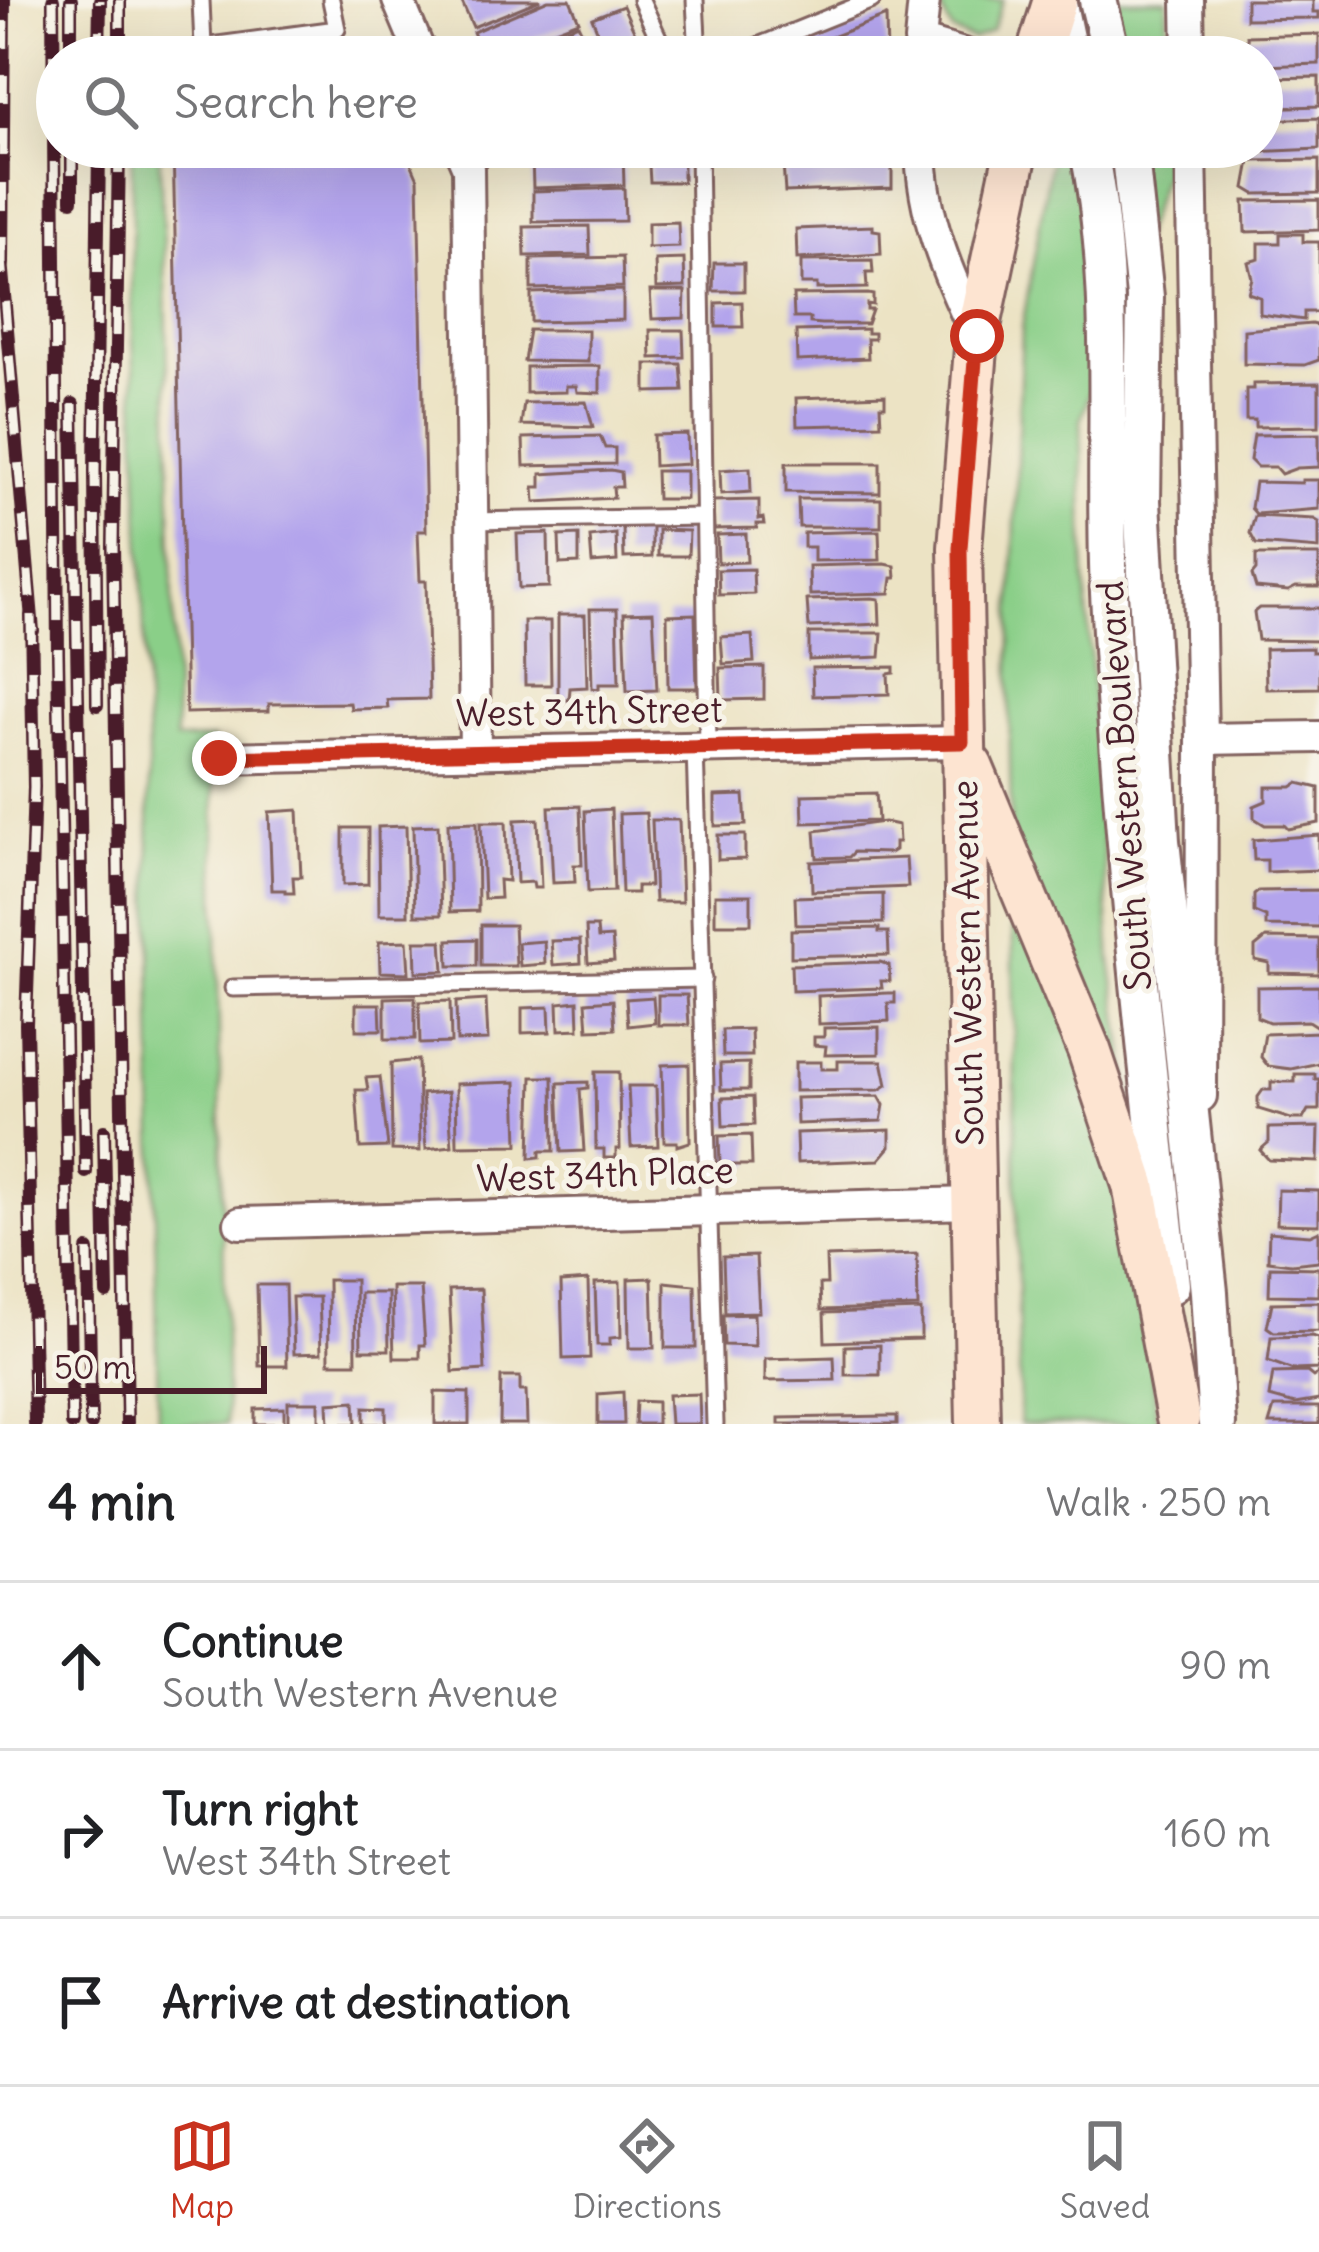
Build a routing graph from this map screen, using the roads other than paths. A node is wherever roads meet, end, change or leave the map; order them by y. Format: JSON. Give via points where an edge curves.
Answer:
{"nodes":[{"id":1,"x":201,"y":0,"type":"edge"},
{"id":2,"x":332,"y":0,"type":"edge"},
{"id":3,"x":398,"y":0,"type":"edge"},
{"id":4,"x":641,"y":0,"type":"edge"},
{"id":5,"x":694,"y":0,"type":"edge"},
{"id":6,"x":872,"y":0,"type":"edge"},
{"id":7,"x":924,"y":0,"type":"edge"},
{"id":8,"x":1056,"y":0,"type":"edge"},
{"id":9,"x":1098,"y":0,"type":"edge"},
{"id":10,"x":1188,"y":0,"type":"edge"},
{"id":11,"x":203,"y":36,"type":"edge"},
{"id":12,"x":286,"y":36,"type":"edge"},
{"id":13,"x":413,"y":36,"type":"edge"},
{"id":14,"x":658,"y":36,"type":"edge"},
{"id":15,"x":697,"y":36,"type":"edge"},
{"id":16,"x":782,"y":36,"type":"edge"},
{"id":17,"x":921,"y":36,"type":"edge"},
{"id":18,"x":1044,"y":36,"type":"edge"},
{"id":19,"x":1065,"y":36,"type":"edge"},
{"id":20,"x":1107,"y":36,"type":"edge"},
{"id":21,"x":1189,"y":36,"type":"edge"},
{"id":22,"x":462,"y":168,"type":"edge"},
{"id":23,"x":699,"y":168,"type":"edge"},
{"id":24,"x":922,"y":168,"type":"edge"},
{"id":25,"x":1013,"y":168,"type":"edge"},
{"id":26,"x":1092,"y":168,"type":"edge"},
{"id":27,"x":1131,"y":168,"type":"edge"},
{"id":28,"x":1191,"y":168,"type":"edge"},
{"id":29,"x":977,"y":336,"type":"junction"},
{"id":30,"x":704,"y":517,"type":"junction"},
{"id":31,"x":472,"y":521,"type":"junction"},
{"id":32,"x":1319,"y":736,"type":"edge"},
{"id":33,"x":1202,"y":739,"type":"junction"},
{"id":34,"x":962,"y":742,"type":"junction"},
{"id":35,"x":702,"y":748,"type":"junction"},
{"id":36,"x":475,"y":753,"type":"junction"},
{"id":37,"x":219,"y":758,"type":"dead end"},
{"id":38,"x":703,"y":979,"type":"junction"},
{"id":39,"x":233,"y":988,"type":"dead end"},
{"id":40,"x":1199,"y":1198,"type":"junction"},
{"id":41,"x":973,"y":1203,"type":"junction"},
{"id":42,"x":710,"y":1210,"type":"junction"},
{"id":43,"x":240,"y":1223,"type":"dead end"},
{"id":44,"x":1191,"y":1422,"type":"edge"},
{"id":45,"x":715,"y":1424,"type":"edge"},
{"id":46,"x":978,"y":1424,"type":"edge"}],
"edges":[{"from":1,"to":11,"type":"lane"},
{"from":2,"to":12,"type":"lane","via":[[338,29]]},
{"from":3,"to":13,"type":"street"},
{"from":4,"to":14,"type":"lane"},
{"from":5,"to":15,"type":"lane"},
{"from":6,"to":16,"type":"lane"},
{"from":7,"to":17,"type":"street"},
{"from":8,"to":18,"type":"main road"},
{"from":8,"to":19,"type":"street"},
{"from":9,"to":20,"type":"street"},
{"from":10,"to":21,"type":"street"},
{"from":22,"to":31,"type":"street"},
{"from":23,"to":30,"type":"lane"},
{"from":24,"to":29,"type":"street","via":[[940,257]]},
{"from":25,"to":29,"type":"main road","name":"South Western Avenue"},
{"from":26,"to":44,"type":"street","name":"South Western Boulevard","via":[[1106,298],[1104,502],[1123,844]]},
{"from":27,"to":40,"type":"street","name":"South Western Boulevard","via":[[1144,297],[1142,501],[1161,841]]},
{"from":28,"to":33,"type":"street"},
{"from":29,"to":34,"type":"main road","name":"South Western Avenue","via":[[960,548]]},
{"from":30,"to":31,"type":"lane"},
{"from":30,"to":35,"type":"lane"},
{"from":31,"to":36,"type":"street"},
{"from":32,"to":33,"type":"street"},
{"from":33,"to":40,"type":"street"},
{"from":34,"to":35,"type":"street","name":"West 34th Street"},
{"from":34,"to":41,"type":"main road","name":"South Western Avenue"},
{"from":34,"to":44,"type":"main road","via":[[1075,1012],[1134,1185]]},
{"from":35,"to":36,"type":"street","name":"West 34th Street"},
{"from":35,"to":38,"type":"lane"},
{"from":36,"to":37,"type":"street","name":"West 34th Street"},
{"from":38,"to":39,"type":"lane"},
{"from":38,"to":42,"type":"lane"},
{"from":40,"to":44,"type":"street","name":"South Western Boulevard"},
{"from":41,"to":42,"type":"street","name":"West 34th Place"},
{"from":41,"to":46,"type":"main road","name":"South Western Avenue"},
{"from":42,"to":43,"type":"street","name":"West 34th Place"},
{"from":42,"to":45,"type":"lane"}]}
